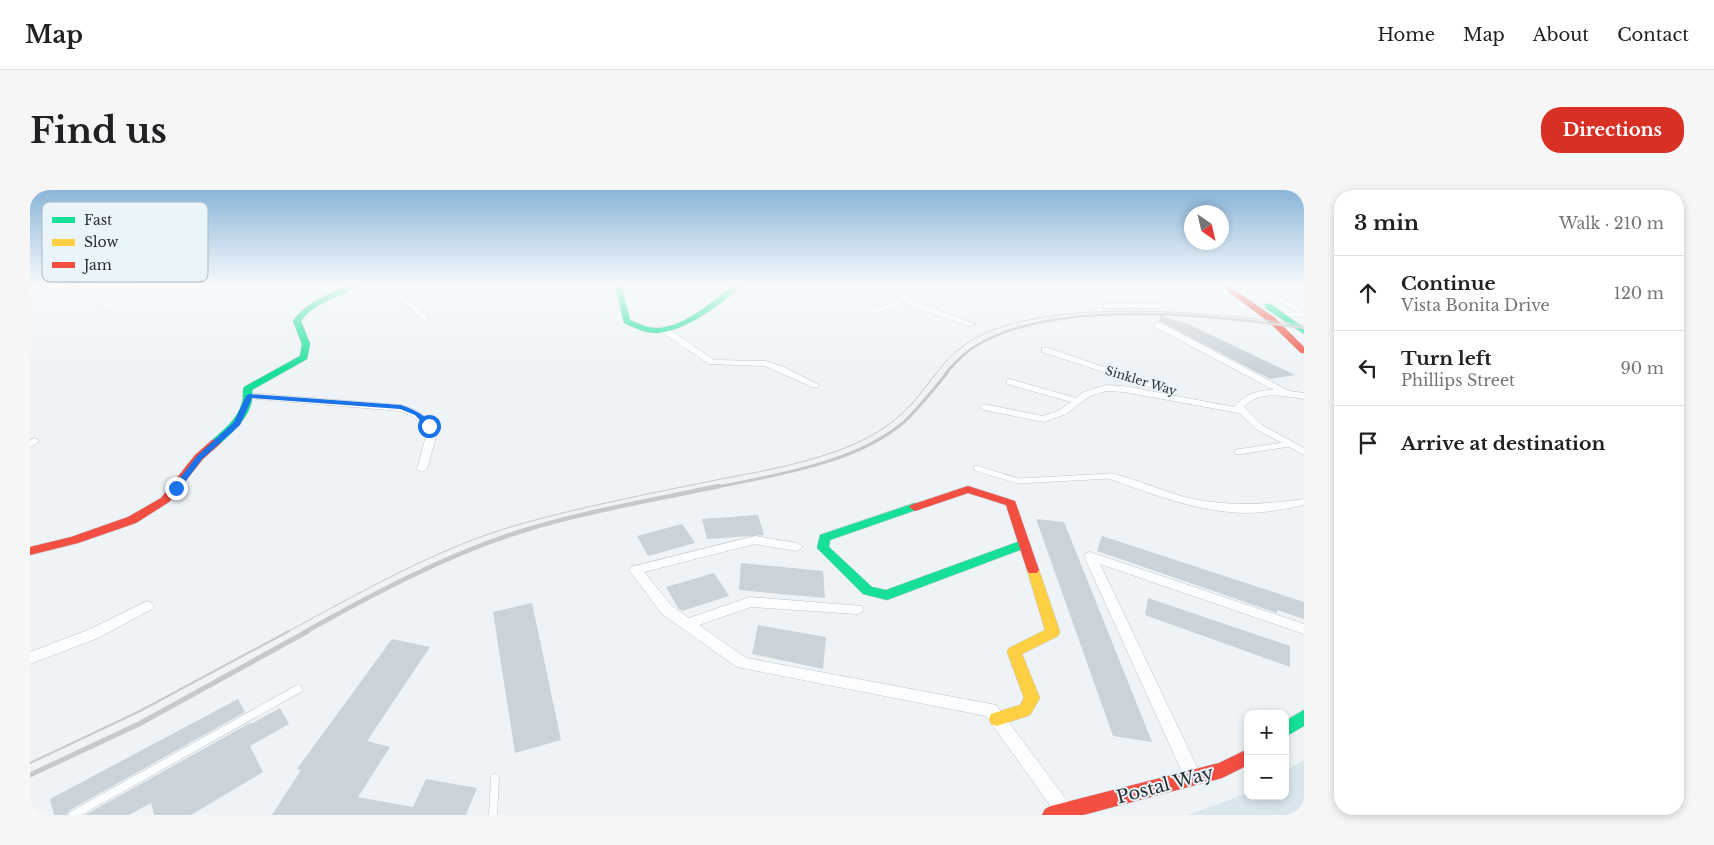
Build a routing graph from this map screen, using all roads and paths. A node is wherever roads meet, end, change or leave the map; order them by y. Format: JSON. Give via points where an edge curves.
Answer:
{"nodes":[{"id":1,"x":301,"y":313,"type":"edge"},
{"id":2,"x":419,"y":313,"type":"edge"},
{"id":3,"x":625,"y":313,"type":"edge"},
{"id":4,"x":699,"y":313,"type":"edge"},
{"id":5,"x":938,"y":313,"type":"edge"},
{"id":6,"x":1262,"y":313,"type":"edge"},
{"id":7,"x":1279,"y":313,"type":"edge"},
{"id":8,"x":1304,"y":314,"type":"edge"},
{"id":9,"x":1282,"y":315,"type":"junction"},
{"id":10,"x":425,"y":319,"type":"dead end"},
{"id":11,"x":972,"y":324,"type":"dead end"},
{"id":12,"x":1158,"y":325,"type":"dead end"},
{"id":13,"x":663,"y":329,"type":"junction"},
{"id":14,"x":1304,"y":332,"type":"edge"},
{"id":15,"x":1045,"y":350,"type":"dead end"},
{"id":16,"x":1304,"y":351,"type":"edge"},
{"id":17,"x":1010,"y":382,"type":"dead end"},
{"id":18,"x":815,"y":385,"type":"dead end"},
{"id":19,"x":1290,"y":394,"type":"junction"},
{"id":20,"x":249,"y":396,"type":"junction"},
{"id":21,"x":1304,"y":396,"type":"edge"},
{"id":22,"x":1078,"y":401,"type":"junction"},
{"id":23,"x":984,"y":407,"type":"dead end"},
{"id":24,"x":1240,"y":409,"type":"junction"},
{"id":25,"x":1290,"y":444,"type":"junction"},
{"id":26,"x":1237,"y":452,"type":"dead end"},
{"id":27,"x":1304,"y":452,"type":"edge"},
{"id":28,"x":976,"y":468,"type":"dead end"},
{"id":29,"x":422,"y":469,"type":"dead end"},
{"id":30,"x":1111,"y":476,"type":"joint"},
{"id":31,"x":1304,"y":502,"type":"edge"},
{"id":32,"x":1024,"y":544,"type":"junction"},
{"id":33,"x":797,"y":547,"type":"dead end"},
{"id":34,"x":32,"y":552,"type":"edge"},
{"id":35,"x":147,"y":606,"type":"dead end"},
{"id":36,"x":857,"y":610,"type":"dead end"},
{"id":37,"x":687,"y":624,"type":"junction"},
{"id":38,"x":1304,"y":629,"type":"edge"},
{"id":39,"x":30,"y":658,"type":"edge"},
{"id":40,"x":298,"y":689,"type":"dead end"},
{"id":41,"x":1304,"y":717,"type":"edge"},
{"id":42,"x":997,"y":719,"type":"junction"},
{"id":43,"x":1289,"y":727,"type":"edge"},
{"id":44,"x":1244,"y":758,"type":"edge"},
{"id":45,"x":1192,"y":777,"type":"junction"},
{"id":46,"x":495,"y":778,"type":"dead end"},
{"id":47,"x":1058,"y":814,"type":"edge"},
{"id":48,"x":73,"y":815,"type":"edge"},
{"id":49,"x":493,"y":815,"type":"edge"}],
"edges":[{"from":1,"to":20,"type":"street","via":[[297,321],[307,352],[294,364],[247,389]]},
{"from":2,"to":10,"type":"street"},
{"from":3,"to":13,"type":"street","via":[[627,321],[640,328]]},
{"from":4,"to":13,"type":"street","via":[[684,324]]},
{"from":5,"to":11,"type":"street"},
{"from":6,"to":16,"type":"street"},
{"from":7,"to":9,"type":"street"},
{"from":8,"to":9,"type":"lane"},
{"from":9,"to":14,"type":"street"},
{"from":12,"to":19,"type":"street"},
{"from":13,"to":18,"type":"street","via":[[712,362],[766,364]]},
{"from":15,"to":24,"type":"street","name":"Sinkler Way","via":[[1167,390]]},
{"from":17,"to":22,"type":"street"},
{"from":19,"to":21,"type":"street"},
{"from":19,"to":24,"type":"street","via":[[1256,394],[1247,397]]},
{"from":20,"to":29,"type":"street","via":[[394,406],[418,414],[426,420],[432,434]]},
{"from":20,"to":34,"type":"street","via":[[237,423],[199,457],[165,500],[132,520]]},
{"from":22,"to":23,"type":"street","via":[[1063,412],[1044,419]]},
{"from":22,"to":24,"type":"street","via":[[1104,388]]},
{"from":24,"to":25,"type":"street","via":[[1265,430]]},
{"from":25,"to":26,"type":"lane"},
{"from":25,"to":27,"type":"street"},
{"from":28,"to":30,"type":"lane","via":[[1018,480]]},
{"from":30,"to":31,"type":"street","via":[[1200,505],[1245,509]]},
{"from":32,"to":32,"type":"street","via":[[1011,503],[968,489],[824,538],[823,548],[868,591],[887,595]]},
{"from":32,"to":42,"type":"street","via":[[1053,632],[1014,652],[1032,698],[1025,710]]},
{"from":33,"to":37,"type":"street","via":[[755,540],[635,570],[667,610]]},
{"from":35,"to":39,"type":"street","via":[[93,634]]},
{"from":36,"to":37,"type":"street","via":[[750,602]]},
{"from":37,"to":42,"type":"street","via":[[742,663],[991,710]]},
{"from":38,"to":45,"type":"street","via":[[1090,556]]},
{"from":40,"to":48,"type":"lane"},
{"from":41,"to":43,"type":"street"},
{"from":42,"to":47,"type":"street"},
{"from":44,"to":45,"type":"street","name":"Postal Way","via":[[1222,770]]},
{"from":45,"to":47,"type":"street","name":"Postal Way"},
{"from":46,"to":49,"type":"lane"}]}
